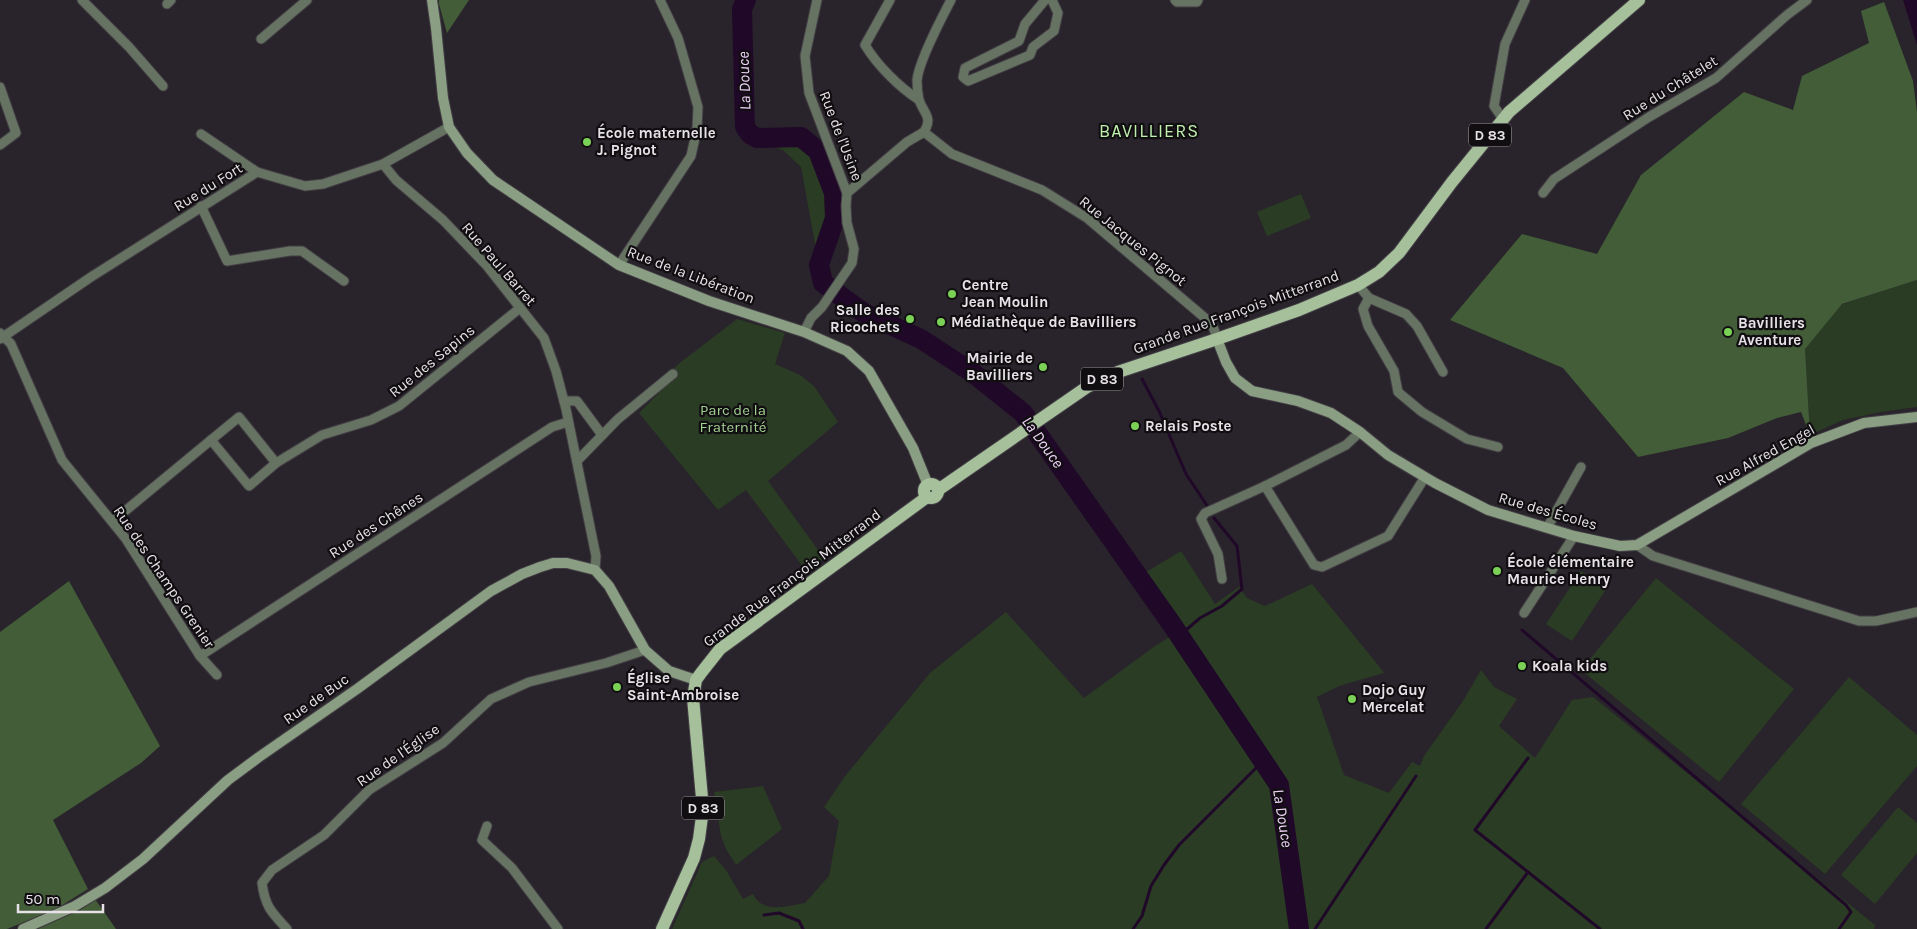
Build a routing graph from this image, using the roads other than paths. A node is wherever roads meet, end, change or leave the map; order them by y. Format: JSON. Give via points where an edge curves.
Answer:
{"nodes":[{"id":1,"x":82,"y":0,"type":"edge"},
{"id":2,"x":306,"y":0,"type":"edge"},
{"id":3,"x":432,"y":0,"type":"edge"},
{"id":4,"x":660,"y":0,"type":"edge"},
{"id":5,"x":817,"y":0,"type":"edge"},
{"id":6,"x":890,"y":0,"type":"edge"},
{"id":7,"x":950,"y":0,"type":"edge"},
{"id":8,"x":1045,"y":0,"type":"edge"},
{"id":9,"x":1052,"y":0,"type":"edge"},
{"id":10,"x":1175,"y":0,"type":"edge"},
{"id":11,"x":1198,"y":0,"type":"edge"},
{"id":12,"x":1525,"y":0,"type":"edge"},
{"id":13,"x":1639,"y":0,"type":"edge"},
{"id":14,"x":1807,"y":0,"type":"edge"},
{"id":15,"x":261,"y":39,"type":"dead end"},
{"id":16,"x":163,"y":86,"type":"dead end"},
{"id":17,"x":0,"y":87,"type":"edge"},
{"id":18,"x":919,"y":100,"type":"junction"},
{"id":19,"x":1503,"y":119,"type":"junction"},
{"id":20,"x":449,"y":127,"type":"junction"},
{"id":21,"x":924,"y":132,"type":"junction"},
{"id":22,"x":201,"y":134,"type":"dead end"},
{"id":23,"x":0,"y":145,"type":"edge"},
{"id":24,"x":383,"y":164,"type":"junction"},
{"id":25,"x":258,"y":172,"type":"junction"},
{"id":26,"x":1543,"y":192,"type":"dead end"},
{"id":27,"x":848,"y":193,"type":"junction"},
{"id":28,"x":201,"y":206,"type":"junction"},
{"id":29,"x":619,"y":265,"type":"junction"},
{"id":30,"x":344,"y":281,"type":"dead end"},
{"id":31,"x":1358,"y":285,"type":"junction"},
{"id":32,"x":1369,"y":298,"type":"junction"},
{"id":33,"x":520,"y":308,"type":"junction"},
{"id":34,"x":804,"y":332,"type":"junction"},
{"id":35,"x":1,"y":336,"type":"edge"},
{"id":36,"x":1218,"y":339,"type":"junction"},
{"id":37,"x":1443,"y":372,"type":"dead end"},
{"id":38,"x":673,"y":374,"type":"dead end"},
{"id":39,"x":564,"y":401,"type":"junction"},
{"id":40,"x":1917,"y":417,"type":"edge"},
{"id":41,"x":568,"y":422,"type":"junction"},
{"id":42,"x":1360,"y":432,"type":"junction"},
{"id":43,"x":602,"y":435,"type":"junction"},
{"id":44,"x":211,"y":440,"type":"junction"},
{"id":45,"x":1498,"y":447,"type":"dead end"},
{"id":46,"x":576,"y":461,"type":"junction"},
{"id":47,"x":276,"y":464,"type":"junction"},
{"id":48,"x":1581,"y":467,"type":"dead end"},
{"id":49,"x":1425,"y":478,"type":"junction"},
{"id":50,"x":1265,"y":486,"type":"junction"},
{"id":51,"x":931,"y":490,"type":"junction"},
{"id":52,"x":112,"y":522,"type":"junction"},
{"id":53,"x":1547,"y":528,"type":"junction"},
{"id":54,"x":1574,"y":536,"type":"junction"},
{"id":55,"x":1637,"y":546,"type":"junction"},
{"id":56,"x":595,"y":570,"type":"junction"},
{"id":57,"x":1222,"y":580,"type":"dead end"},
{"id":58,"x":1917,"y":612,"type":"edge"},
{"id":59,"x":1524,"y":613,"type":"dead end"},
{"id":60,"x":645,"y":650,"type":"junction"},
{"id":61,"x":200,"y":656,"type":"junction"},
{"id":62,"x":217,"y":675,"type":"dead end"},
{"id":63,"x":696,"y":680,"type":"junction"},
{"id":64,"x":487,"y":826,"type":"dead end"},
{"id":65,"x":23,"y":929,"type":"edge"},
{"id":66,"x":287,"y":929,"type":"edge"},
{"id":67,"x":558,"y":929,"type":"edge"},
{"id":68,"x":662,"y":929,"type":"edge"}],
"edges":[{"from":1,"to":16,"type":"street","via":[[124,40]]},
{"from":2,"to":15,"type":"street"},
{"from":3,"to":20,"type":"street","name":"Rue de la Libération"},
{"from":4,"to":29,"type":"street","via":[[677,33],[698,107],[697,129],[690,156]]},
{"from":5,"to":27,"type":"street","name":"Rue de l'Usine","via":[[805,56],[809,93]]},
{"from":6,"to":18,"type":"street","via":[[865,45],[908,93]]},
{"from":7,"to":18,"type":"street","via":[[920,67],[917,80]]},
{"from":8,"to":9,"type":"street","via":[[1026,24],[1019,41],[965,68],[963,77],[968,82],[1030,55],[1033,47],[1054,31],[1058,12]]},
{"from":10,"to":11,"type":"street"},
{"from":12,"to":19,"type":"street","via":[[1505,44],[1494,106]]},
{"from":13,"to":19,"type":"main road","name":"Grande Rue François Mitterrand","number":"D 83"},
{"from":14,"to":26,"type":"street","name":"Rue du Châtelet","via":[[1716,78],[1648,117],[1554,179]]},
{"from":17,"to":23,"type":"street","via":[[16,133]]},
{"from":18,"to":21,"type":"street","via":[[927,115],[928,124]]},
{"from":19,"to":31,"type":"main road","name":"Grande Rue François Mitterrand","number":"D 83","via":[[1399,253],[1379,272]]},
{"from":20,"to":24,"type":"street","name":"Rue du Fort"},
{"from":20,"to":29,"type":"street","name":"Rue de la Libération","via":[[467,153],[493,180]]},
{"from":21,"to":27,"type":"street","via":[[907,142]]},
{"from":21,"to":36,"type":"street","name":"Rue Jacques Pignot","via":[[952,154],[1042,190],[1087,218],[1205,318]]},
{"from":22,"to":25,"type":"street"},
{"from":24,"to":25,"type":"street","name":"Rue du Fort","via":[[323,184],[305,186]]},
{"from":24,"to":33,"type":"street","name":"Rue Paul Barret","via":[[487,266]]},
{"from":25,"to":28,"type":"street","name":"Rue du Fort"},
{"from":27,"to":34,"type":"street","via":[[847,223],[854,249],[852,263]]},
{"from":28,"to":30,"type":"street","via":[[227,261],[302,251]]},
{"from":28,"to":35,"type":"street","name":"Rue du Fort"},
{"from":29,"to":34,"type":"street","name":"Rue de la Libération","via":[[709,301]]},
{"from":31,"to":32,"type":"street"},
{"from":31,"to":36,"type":"main road","name":"Grande Rue François Mitterrand","number":"D 83"},
{"from":32,"to":37,"type":"street","via":[[1406,314],[1417,326]]},
{"from":32,"to":45,"type":"street","via":[[1363,309],[1368,326],[1394,371],[1398,392],[1422,412],[1467,439]]},
{"from":33,"to":39,"type":"street","name":"Rue Paul Barret","via":[[544,338]]},
{"from":33,"to":47,"type":"street","name":"Rue des Sapins","via":[[399,406],[371,420],[322,435]]},
{"from":34,"to":51,"type":"street","name":"Rue de la Libération","via":[[847,351],[869,371],[913,448]]},
{"from":35,"to":52,"type":"street","name":"Rue des Champs Grenier","via":[[11,344],[62,460]]},
{"from":36,"to":42,"type":"street","name":"Rue des Écoles","via":[[1235,378],[1252,391],[1298,401],[1331,413]]},
{"from":36,"to":51,"type":"main road","name":"Grande Rue François Mitterrand","number":"D 83","via":[[1118,372],[1087,387],[961,476]]},
{"from":38,"to":43,"type":"street"},
{"from":39,"to":41,"type":"street","name":"Rue Paul Barret"},
{"from":39,"to":43,"type":"street","via":[[577,401]]},
{"from":40,"to":55,"type":"street","name":"Rue Alfred Engel","via":[[1864,424],[1811,443]]},
{"from":41,"to":46,"type":"street","name":"Rue Paul Barret"},
{"from":41,"to":61,"type":"street","name":"Rue des Chênes","via":[[552,427]]},
{"from":42,"to":49,"type":"street","name":"Rue des Écoles","via":[[1388,455]]},
{"from":42,"to":50,"type":"street","via":[[1346,445]]},
{"from":43,"to":46,"type":"street"},
{"from":44,"to":47,"type":"street","name":"Rue des Sapins","via":[[248,486]]},
{"from":44,"to":47,"type":"street","via":[[240,417]]},
{"from":44,"to":52,"type":"street"},
{"from":46,"to":56,"type":"street","name":"Rue Paul Barret","via":[[596,556]]},
{"from":48,"to":53,"type":"street"},
{"from":49,"to":50,"type":"street","via":[[1388,536],[1322,567],[1314,566]]},
{"from":49,"to":53,"type":"street","name":"Rue des Écoles","via":[[1488,510]]},
{"from":50,"to":57,"type":"street","via":[[1205,513],[1201,519],[1218,554]]},
{"from":51,"to":63,"type":"main road","name":"Grande Rue François Mitterrand","number":"D 83","via":[[720,649]]},
{"from":52,"to":61,"type":"street","name":"Rue des Champs Grenier"},
{"from":53,"to":54,"type":"street","name":"Rue des Écoles"},
{"from":54,"to":55,"type":"street","name":"Rue des Écoles","via":[[1620,546]]},
{"from":54,"to":59,"type":"street"},
{"from":55,"to":58,"type":"street","name":"Rue des Écoles","via":[[1653,556],[1859,621],[1876,621]]},
{"from":56,"to":60,"type":"street","via":[[609,586]]},
{"from":56,"to":65,"type":"street","name":"Rue de Buc","via":[[553,563],[522,574],[491,591],[228,780],[143,859],[105,888],[75,906]]},
{"from":60,"to":63,"type":"street","via":[[669,671]]},
{"from":60,"to":66,"type":"street","name":"Rue de l'Église","via":[[606,664],[529,682],[491,699],[443,743],[369,790],[324,835],[272,870],[262,883],[265,901]]},
{"from":61,"to":62,"type":"street","name":"Rue des Champs Grenier"},
{"from":63,"to":68,"type":"main road","name":"Grande Rue François Mitterrand","number":"D 83","via":[[693,698],[702,787],[702,824],[694,858]]},
{"from":64,"to":67,"type":"street","via":[[482,840],[512,868]]}]}
